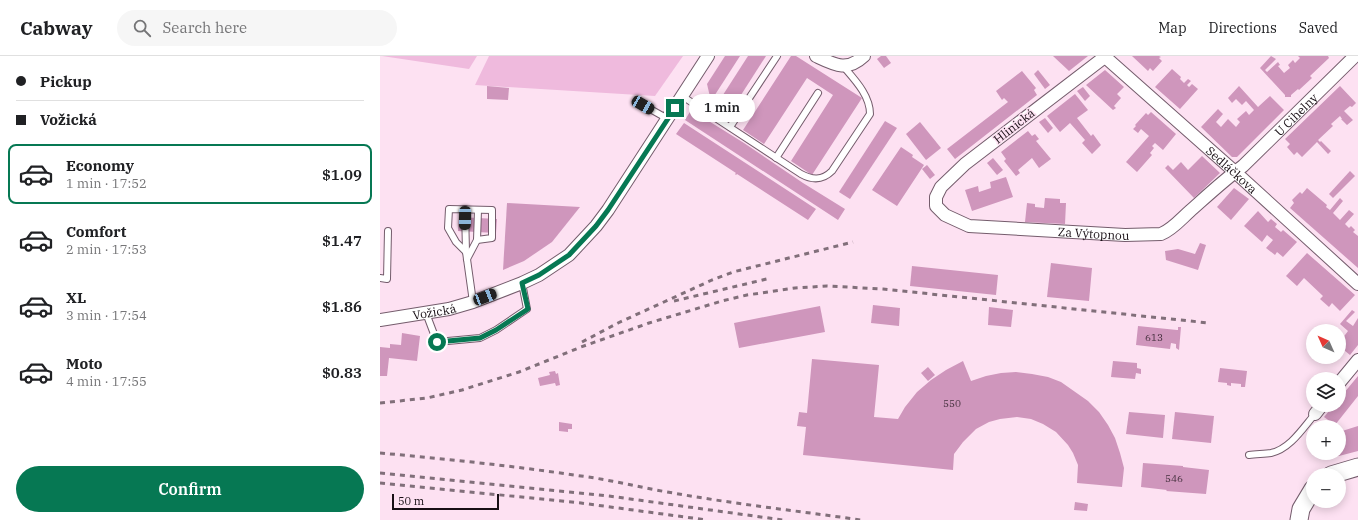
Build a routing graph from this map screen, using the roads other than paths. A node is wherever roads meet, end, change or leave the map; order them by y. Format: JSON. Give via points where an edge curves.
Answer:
{"nodes":[{"id":1,"x":708,"y":56,"type":"edge"},
{"id":2,"x":778,"y":56,"type":"edge"},
{"id":3,"x":816,"y":56,"type":"edge"},
{"id":4,"x":864,"y":56,"type":"edge"},
{"id":5,"x":1105,"y":56,"type":"edge"},
{"id":6,"x":1355,"y":56,"type":"edge"},
{"id":7,"x":842,"y":66,"type":"junction"},
{"id":8,"x":818,"y":93,"type":"dead end"},
{"id":9,"x":682,"y":96,"type":"junction"},
{"id":10,"x":643,"y":105,"type":"dead end"},
{"id":11,"x":668,"y":119,"type":"junction"},
{"id":12,"x":730,"y":128,"type":"junction"},
{"id":13,"x":776,"y":158,"type":"junction"},
{"id":14,"x":1235,"y":172,"type":"junction"},
{"id":15,"x":936,"y":206,"type":"joint"},
{"id":16,"x":465,"y":209,"type":"junction"},
{"id":17,"x":478,"y":210,"type":"junction"},
{"id":18,"x":388,"y":231,"type":"dead end"},
{"id":19,"x":477,"y":240,"type":"junction"},
{"id":20,"x":466,"y":252,"type":"junction"},
{"id":21,"x":466,"y":260,"type":"junction"},
{"id":22,"x":380,"y":278,"type":"edge"},
{"id":23,"x":522,"y":283,"type":"junction"},
{"id":24,"x":1358,"y":284,"type":"edge"},
{"id":25,"x":473,"y":302,"type":"junction"},
{"id":26,"x":426,"y":313,"type":"junction"},
{"id":27,"x":380,"y":320,"type":"edge"},
{"id":28,"x":1358,"y":360,"type":"edge"},
{"id":29,"x":1346,"y":375,"type":"edge"},
{"id":30,"x":1316,"y":412,"type":"edge"},
{"id":31,"x":1249,"y":455,"type":"dead end"},
{"id":32,"x":1358,"y":467,"type":"edge"},
{"id":33,"x":1346,"y":471,"type":"edge"},
{"id":34,"x":1306,"y":501,"type":"edge"},
{"id":35,"x":1299,"y":520,"type":"edge"}],
"edges":[{"from":1,"to":9,"type":"street","name":"Vožická"},
{"from":2,"to":12,"type":"lane"},
{"from":3,"to":7,"type":"street"},
{"from":4,"to":7,"type":"street","via":[[857,63]]},
{"from":5,"to":14,"type":"street","name":"Sedláčkova"},
{"from":5,"to":15,"type":"street","name":"Hlinická","via":[[965,164],[941,187],[936,197]]},
{"from":6,"to":14,"type":"street","name":"U Cihelny"},
{"from":7,"to":13,"type":"lane","via":[[867,98],[870,114],[832,171],[819,179],[809,178]]},
{"from":8,"to":13,"type":"lane"},
{"from":9,"to":11,"type":"street","name":"Vožická"},
{"from":9,"to":12,"type":"lane"},
{"from":10,"to":11,"type":"lane"},
{"from":11,"to":23,"type":"street","name":"Vožická","via":[[591,232],[569,255]]},
{"from":12,"to":13,"type":"lane"},
{"from":14,"to":15,"type":"street","name":"Za Výtopnou","via":[[1166,232],[1157,234],[1125,235],[969,226],[945,215]]},
{"from":14,"to":24,"type":"street","name":"Sedláčkova"},
{"from":16,"to":17,"type":"lane"},
{"from":16,"to":20,"type":"lane"},
{"from":16,"to":20,"type":"lane","via":[[449,209],[448,228]]},
{"from":17,"to":19,"type":"lane"},
{"from":17,"to":19,"type":"lane","via":[[492,210],[492,238]]},
{"from":18,"to":22,"type":"lane","via":[[387,279]]},
{"from":19,"to":21,"type":"lane"},
{"from":20,"to":21,"type":"lane"},
{"from":21,"to":25,"type":"lane"},
{"from":23,"to":25,"type":"street","name":"Vožická"},
{"from":23,"to":26,"type":"lane","via":[[528,309],[480,338],[437,342]]},
{"from":25,"to":26,"type":"street","name":"Vožická"},
{"from":26,"to":27,"type":"street","name":"Vožická"},
{"from":28,"to":29,"type":"street"},
{"from":30,"to":31,"type":"lane","via":[[1284,448],[1272,453]]},
{"from":32,"to":33,"type":"main road"},
{"from":34,"to":35,"type":"main road"}]}
